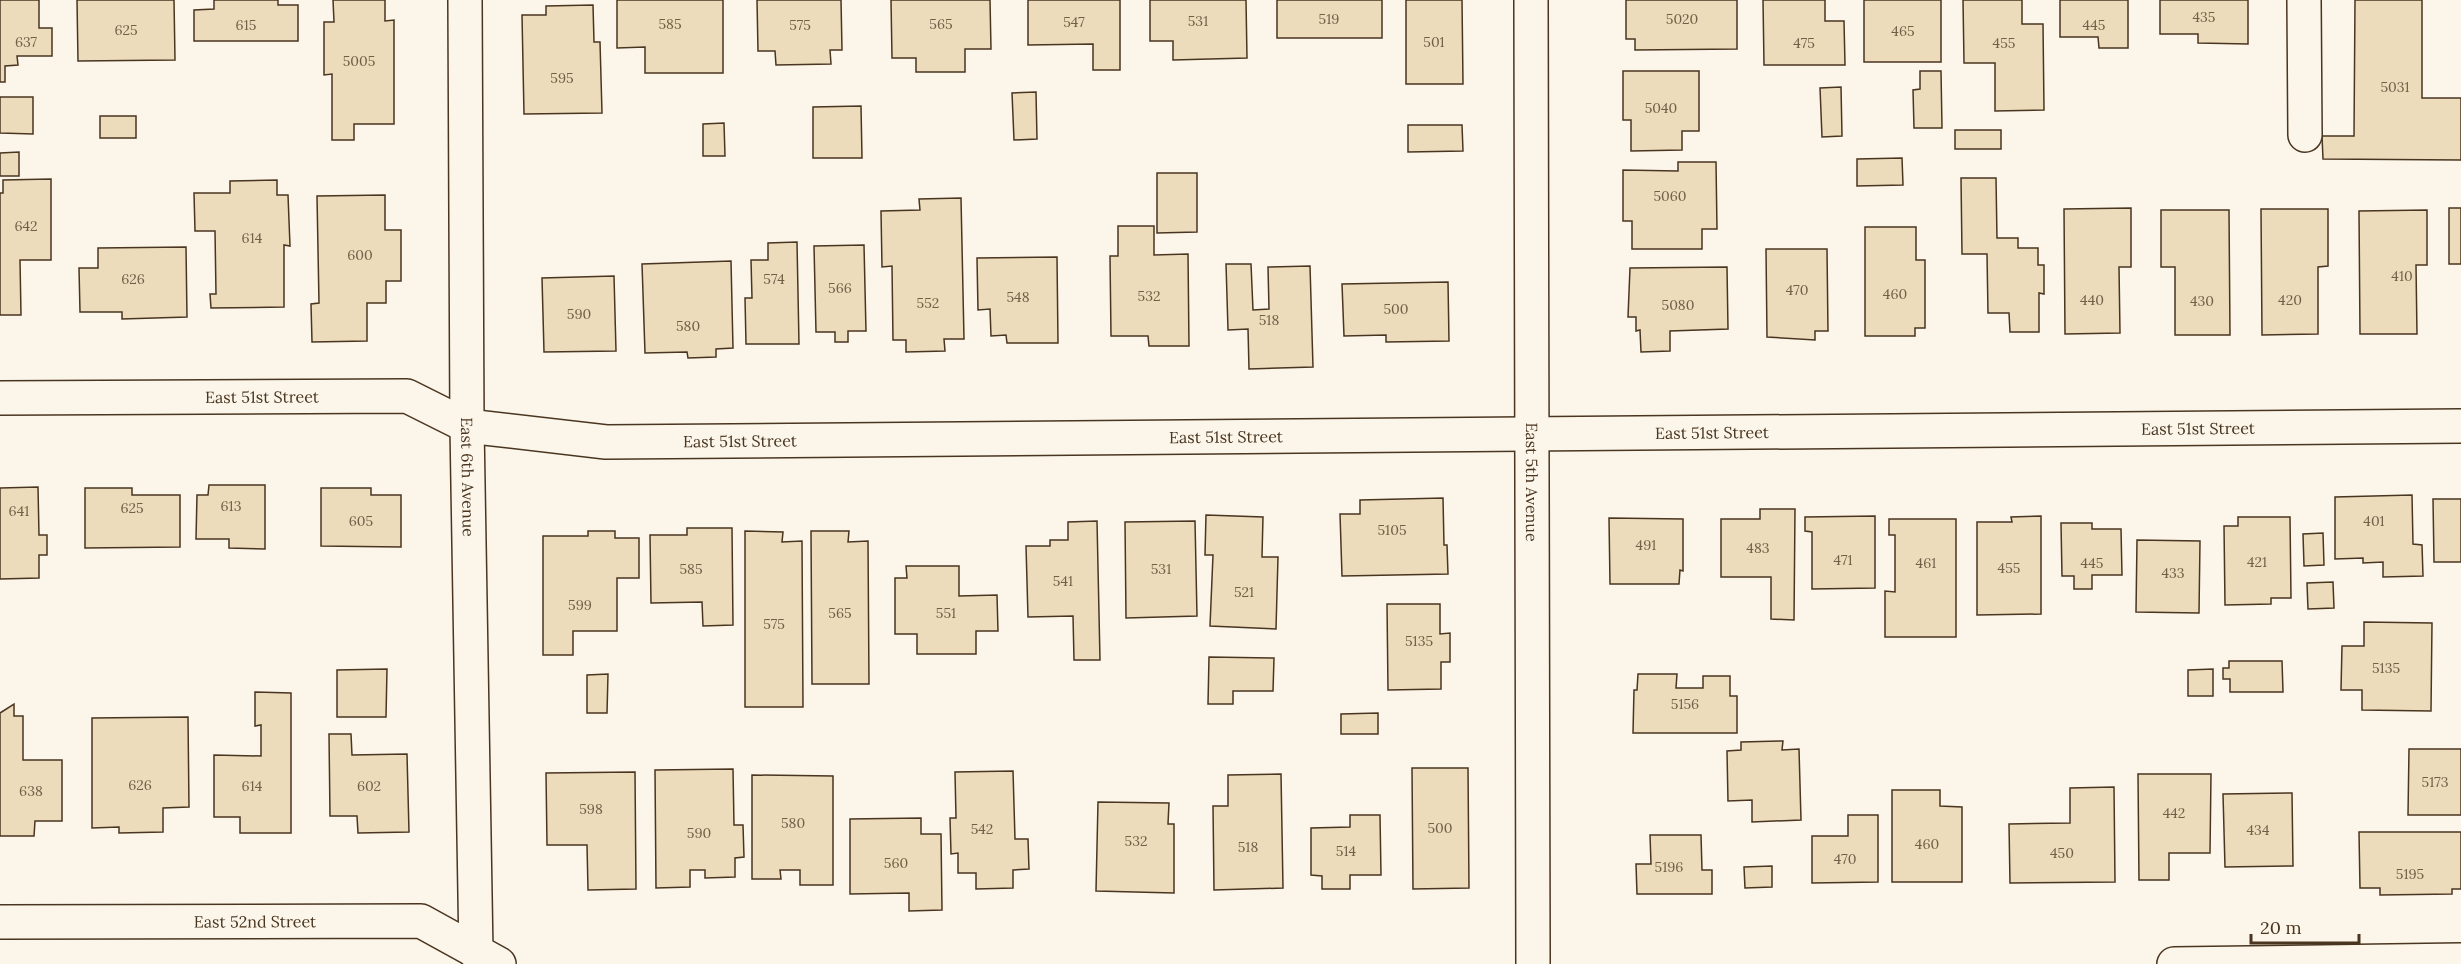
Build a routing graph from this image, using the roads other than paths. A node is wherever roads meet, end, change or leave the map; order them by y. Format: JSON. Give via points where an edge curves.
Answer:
{"nodes":[{"id":1,"x":465,"y":0,"type":"edge"},
{"id":2,"x":1531,"y":0,"type":"edge"},
{"id":3,"x":2304,"y":0,"type":"edge"},
{"id":4,"x":2305,"y":135,"type":"dead end"},
{"id":5,"x":0,"y":398,"type":"edge"},
{"id":6,"x":466,"y":426,"type":"junction"},
{"id":7,"x":2461,"y":426,"type":"edge"},
{"id":8,"x":1533,"y":433,"type":"junction"},
{"id":9,"x":0,"y":922,"type":"edge"},
{"id":10,"x":487,"y":958,"type":"edge"},
{"id":11,"x":2461,"y":960,"type":"edge"},
{"id":12,"x":1533,"y":964,"type":"edge"},
{"id":13,"x":2174,"y":964,"type":"edge"}],
"edges":[{"from":1,"to":6,"type":"street","name":"East 6th Avenue"},
{"from":2,"to":8,"type":"street","name":"East 5th Avenue"},
{"from":3,"to":4,"type":"street"},
{"from":5,"to":6,"type":"street","name":"East 51st Street","via":[[407,396]]},
{"from":6,"to":8,"type":"street","name":"East 51st Street","via":[[606,442]]},
{"from":6,"to":10,"type":"street","name":"East 6th Avenue"},
{"from":7,"to":8,"type":"street","name":"East 51st Street"},
{"from":8,"to":12,"type":"street","name":"East 5th Avenue"},
{"from":9,"to":10,"type":"street","name":"East 52nd Street","via":[[421,921]]},
{"from":11,"to":13,"type":"street"}]}
